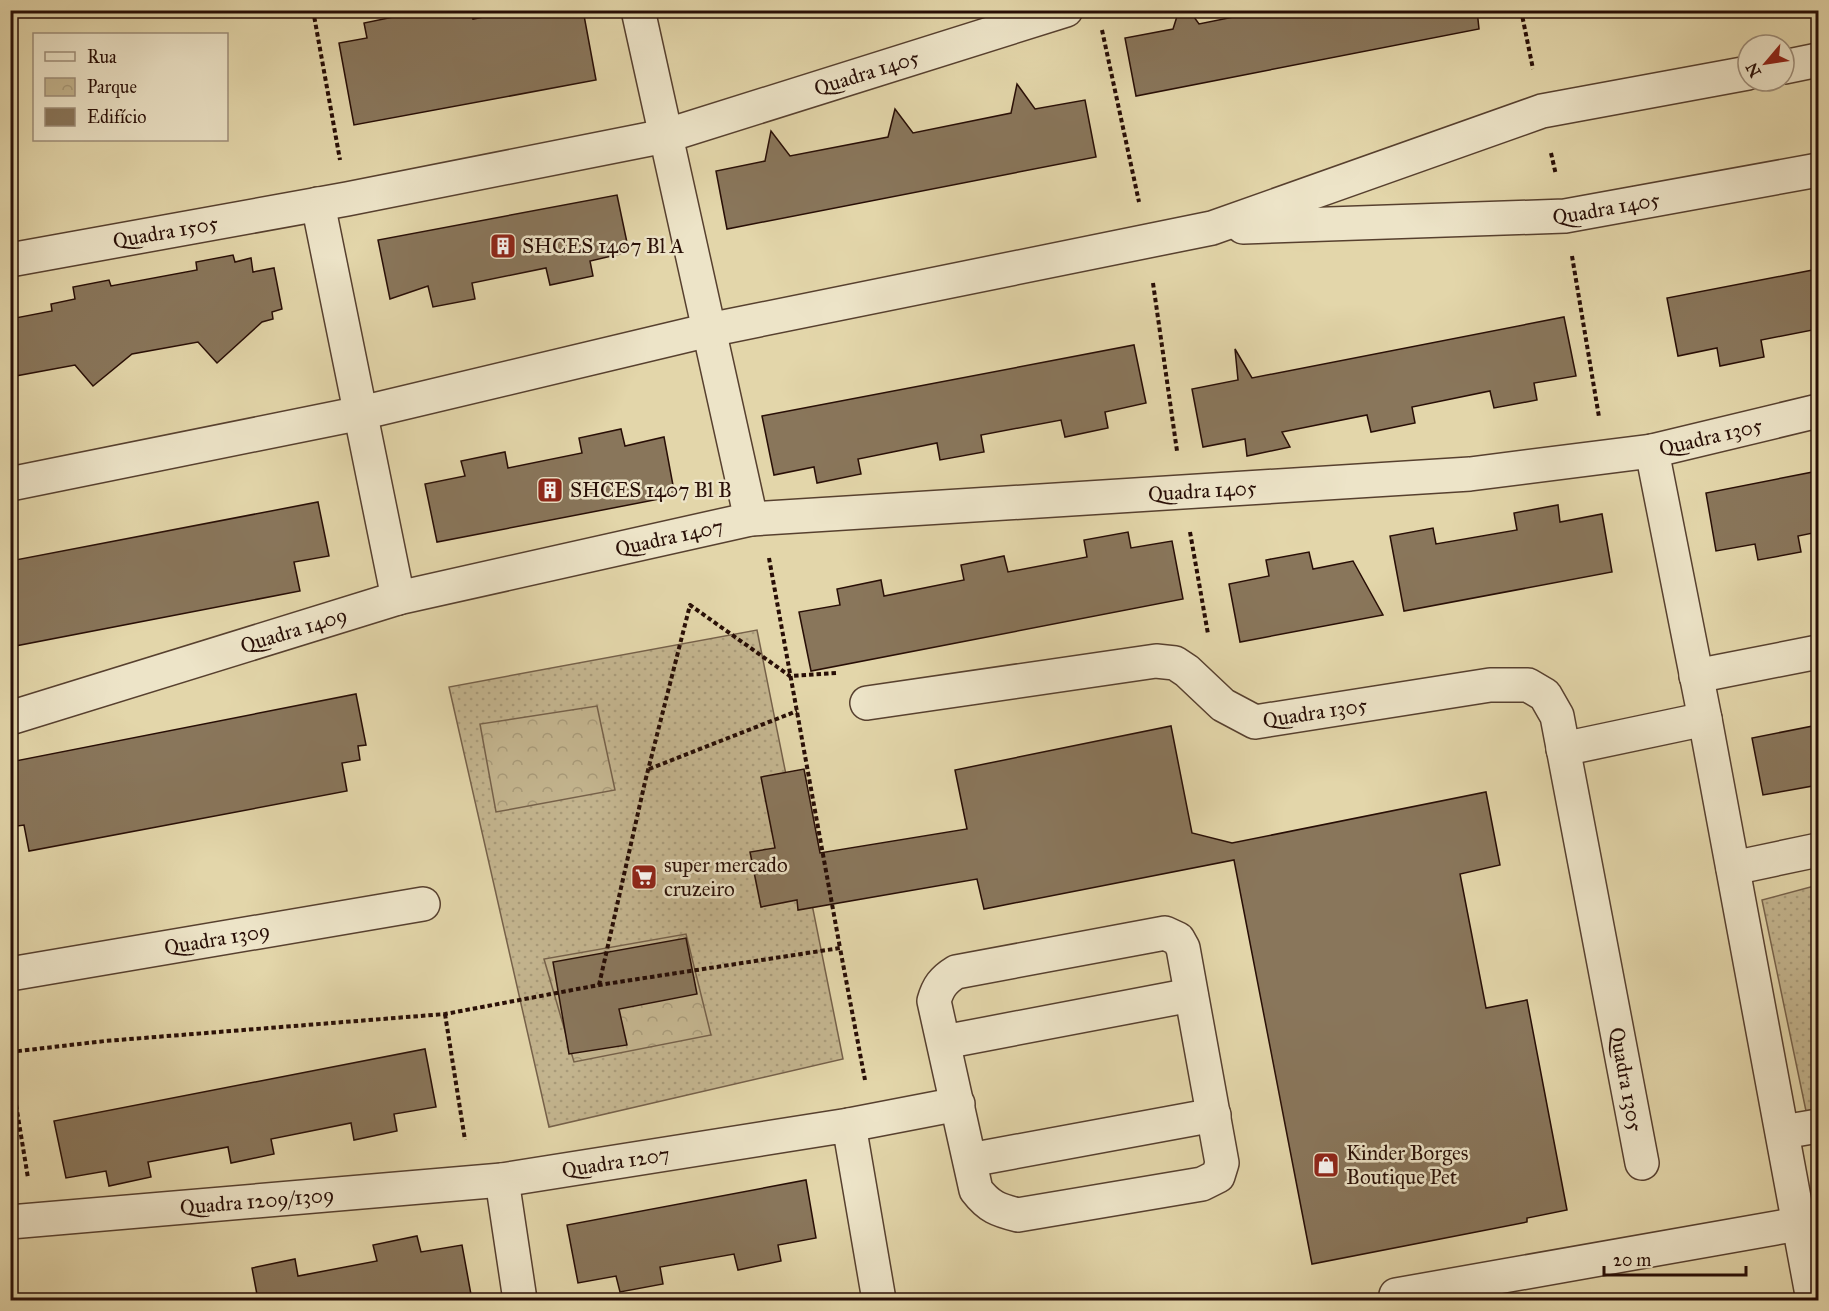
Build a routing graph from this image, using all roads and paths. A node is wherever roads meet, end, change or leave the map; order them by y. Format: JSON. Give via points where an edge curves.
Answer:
{"nodes":[{"id":1,"x":313,"y":10,"type":"edge"},
{"id":2,"x":639,"y":10,"type":"edge"},
{"id":3,"x":1066,"y":10,"type":"edge"},
{"id":4,"x":1101,"y":22,"type":"dead end"},
{"id":5,"x":1818,"y":60,"type":"edge"},
{"id":6,"x":1796,"y":64,"type":"edge"},
{"id":7,"x":1736,"y":75,"type":"edge"},
{"id":8,"x":665,"y":136,"type":"junction"},
{"id":9,"x":1818,"y":170,"type":"edge"},
{"id":10,"x":333,"y":201,"type":"junction"},
{"id":11,"x":1212,"y":228,"type":"junction"},
{"id":12,"x":1147,"y":241,"type":"junction"},
{"id":13,"x":10,"y":260,"type":"edge"},
{"id":14,"x":709,"y":330,"type":"junction"},
{"id":15,"x":1818,"y":411,"type":"edge"},
{"id":16,"x":361,"y":413,"type":"junction"},
{"id":17,"x":1652,"y":451,"type":"junction"},
{"id":18,"x":10,"y":484,"type":"edge"},
{"id":19,"x":1182,"y":492,"type":"junction"},
{"id":20,"x":757,"y":519,"type":"junction"},
{"id":21,"x":398,"y":598,"type":"junction"},
{"id":22,"x":1209,"y":641,"type":"dead end"},
{"id":23,"x":1818,"y":652,"type":"edge"},
{"id":24,"x":790,"y":676,"type":"junction"},
{"id":25,"x":1696,"y":676,"type":"junction"},
{"id":26,"x":867,"y":703,"type":"joint"},
{"id":27,"x":797,"y":711,"type":"junction"},
{"id":28,"x":10,"y":718,"type":"edge"},
{"id":29,"x":1705,"y":719,"type":"junction"},
{"id":30,"x":1563,"y":749,"type":"junction"},
{"id":31,"x":648,"y":770,"type":"junction"},
{"id":32,"x":1818,"y":850,"type":"edge"},
{"id":33,"x":1733,"y":868,"type":"junction"},
{"id":34,"x":423,"y":904,"type":"dead end"},
{"id":35,"x":840,"y":948,"type":"junction"},
{"id":36,"x":10,"y":974,"type":"edge"},
{"id":37,"x":599,"y":985,"type":"junction"},
{"id":38,"x":1191,"y":995,"type":"junction"},
{"id":39,"x":445,"y":1014,"type":"junction"},
{"id":40,"x":944,"y":1042,"type":"junction"},
{"id":41,"x":10,"y":1052,"type":"edge"},
{"id":42,"x":10,"y":1068,"type":"edge"},
{"id":43,"x":958,"y":1104,"type":"junction"},
{"id":44,"x":1214,"y":1115,"type":"junction"},
{"id":45,"x":861,"y":1122,"type":"junction"},
{"id":46,"x":1818,"y":1126,"type":"edge"},
{"id":47,"x":1783,"y":1132,"type":"junction"},
{"id":48,"x":970,"y":1160,"type":"junction"},
{"id":49,"x":1642,"y":1163,"type":"dead end"},
{"id":50,"x":486,"y":1182,"type":"junction"},
{"id":51,"x":22,"y":1221,"type":"edge"},
{"id":52,"x":1798,"y":1224,"type":"junction"},
{"id":53,"x":1396,"y":1294,"type":"dead end"},
{"id":54,"x":520,"y":1300,"type":"edge"},
{"id":55,"x":879,"y":1300,"type":"edge"},
{"id":56,"x":1814,"y":1300,"type":"edge"}],
"edges":[{"from":1,"to":10,"type":"path"},
{"from":2,"to":8,"type":"street"},
{"from":3,"to":8,"type":"street","name":"Quadra 1405"},
{"from":4,"to":12,"type":"path"},
{"from":5,"to":6,"type":"street"},
{"from":7,"to":11,"type":"street","name":"Quadra 1405","via":[[1542,111]]},
{"from":8,"to":10,"type":"street"},
{"from":8,"to":14,"type":"street","name":"Quadra 1407"},
{"from":9,"to":11,"type":"street","name":"Quadra 1405","via":[[1565,216]]},
{"from":10,"to":13,"type":"street","name":"Quadra 1505"},
{"from":10,"to":16,"type":"street"},
{"from":11,"to":12,"type":"street","name":"Quadra 1405"},
{"from":12,"to":14,"type":"street","name":"Quadra 1405"},
{"from":12,"to":19,"type":"path"},
{"from":14,"to":16,"type":"street"},
{"from":14,"to":20,"type":"street","name":"Quadra 1407"},
{"from":15,"to":17,"type":"street","name":"Quadra 1305"},
{"from":16,"to":18,"type":"street"},
{"from":16,"to":21,"type":"street"},
{"from":17,"to":19,"type":"street","name":"Quadra 1405","via":[[1470,474]]},
{"from":17,"to":25,"type":"street","name":"Quadra 1305"},
{"from":19,"to":20,"type":"street","name":"Quadra 1405"},
{"from":19,"to":22,"type":"path"},
{"from":20,"to":21,"type":"street","name":"Quadra 1407"},
{"from":20,"to":24,"type":"path"},
{"from":21,"to":28,"type":"street","name":"Quadra 1409"},
{"from":23,"to":25,"type":"street"},
{"from":24,"to":26,"type":"path","via":[[846,672]]},
{"from":24,"to":27,"type":"path"},
{"from":24,"to":31,"type":"path","via":[[690,605]]},
{"from":25,"to":29,"type":"street","name":"Quadra 1305"},
{"from":26,"to":30,"type":"street","name":"Quadra 1305","via":[[1156,661],[1175,663],[1223,705],[1255,722],[1490,685],[1528,685],[1545,695],[1551,705]]},
{"from":27,"to":31,"type":"path"},
{"from":27,"to":35,"type":"path"},
{"from":29,"to":30,"type":"street"},
{"from":29,"to":33,"type":"street","name":"Quadra 1305"},
{"from":30,"to":49,"type":"street","name":"Quadra 1305"},
{"from":31,"to":37,"type":"path"},
{"from":32,"to":33,"type":"street"},
{"from":33,"to":47,"type":"street","name":"Quadra 1305"},
{"from":34,"to":36,"type":"street","name":"Quadra 1309"},
{"from":35,"to":37,"type":"path"},
{"from":35,"to":45,"type":"path"},
{"from":37,"to":39,"type":"path"},
{"from":38,"to":40,"type":"street"},
{"from":38,"to":40,"type":"street","via":[[1183,948],[1178,939],[1165,933],[956,972],[944,979],[934,1001]]},
{"from":38,"to":44,"type":"street"},
{"from":39,"to":41,"type":"path"},
{"from":39,"to":50,"type":"path"},
{"from":40,"to":43,"type":"street"},
{"from":42,"to":51,"type":"path"},
{"from":43,"to":45,"type":"street","name":"Quadra 1207"},
{"from":43,"to":48,"type":"street"},
{"from":44,"to":48,"type":"street"},
{"from":44,"to":48,"type":"street","via":[[1222,1163],[1218,1176],[1178,1189],[1018,1215],[985,1202],[976,1190]]},
{"from":45,"to":50,"type":"street","name":"Quadra 1207"},
{"from":45,"to":55,"type":"street"},
{"from":46,"to":47,"type":"street"},
{"from":47,"to":52,"type":"street","name":"Quadra 1305"},
{"from":50,"to":51,"type":"street","name":"Quadra 1209/1309"},
{"from":50,"to":54,"type":"street"},
{"from":52,"to":53,"type":"street"},
{"from":52,"to":56,"type":"street","name":"Quadra 1305"}]}
